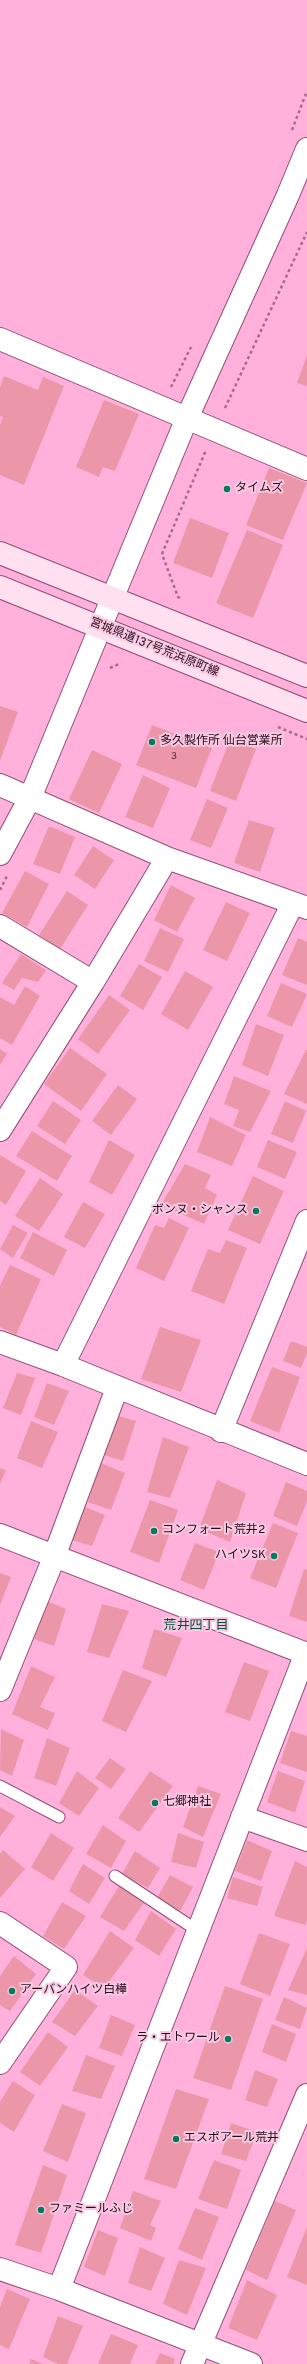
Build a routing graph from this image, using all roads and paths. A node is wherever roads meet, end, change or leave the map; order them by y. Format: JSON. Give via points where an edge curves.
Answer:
{"nodes":[{"id":1,"x":307,"y":148,"type":"edge"},
{"id":2,"x":307,"y":232,"type":"edge"},
{"id":3,"x":0,"y":339,"type":"edge"},
{"id":4,"x":225,"y":409,"type":"dead end"},
{"id":5,"x":187,"y":418,"type":"junction"},
{"id":6,"x":208,"y":448,"type":"dead end"},
{"id":7,"x":307,"y":469,"type":"edge"},
{"id":8,"x":0,"y":553,"type":"edge"},
{"id":9,"x":0,"y":587,"type":"edge"},
{"id":10,"x":112,"y":599,"type":"junction"},
{"id":11,"x":185,"y":600,"type":"dead end"},
{"id":12,"x":100,"y":627,"type":"junction"},
{"id":13,"x":127,"y":665,"type":"dead end"},
{"id":14,"x":106,"y":669,"type":"dead end"},
{"id":15,"x":307,"y":676,"type":"edge"},
{"id":16,"x":307,"y":711,"type":"edge"},
{"id":17,"x":271,"y":724,"type":"dead end"},
{"id":18,"x":307,"y":739,"type":"edge"},
{"id":19,"x":0,"y":785,"type":"edge"},
{"id":20,"x":30,"y":798,"type":"junction"},
{"id":21,"x":0,"y":854,"type":"edge"},
{"id":22,"x":167,"y":858,"type":"junction"},
{"id":23,"x":300,"y":906,"type":"edge"},
{"id":24,"x":0,"y":926,"type":"edge"},
{"id":25,"x":93,"y":982,"type":"junction"},
{"id":26,"x":0,"y":1130,"type":"edge"},
{"id":27,"x":307,"y":1221,"type":"edge"},
{"id":28,"x":0,"y":1342,"type":"edge"},
{"id":29,"x":63,"y":1365,"type":"junction"},
{"id":30,"x":117,"y":1388,"type":"junction"},
{"id":31,"x":221,"y":1431,"type":"junction"},
{"id":32,"x":307,"y":1464,"type":"edge"},
{"id":33,"x":0,"y":1535,"type":"edge"},
{"id":34,"x":54,"y":1557,"type":"junction"},
{"id":35,"x":307,"y":1653,"type":"edge"},
{"id":36,"x":0,"y":1690,"type":"edge"},
{"id":37,"x":0,"y":1786,"type":"edge"},
{"id":38,"x":59,"y":1817,"type":"dead end"},
{"id":39,"x":242,"y":1817,"type":"junction"},
{"id":40,"x":307,"y":1840,"type":"edge"},
{"id":41,"x":115,"y":1876,"type":"dead end"},
{"id":42,"x":0,"y":1924,"type":"edge"},
{"id":43,"x":198,"y":1931,"type":"junction"},
{"id":44,"x":0,"y":2063,"type":"edge"},
{"id":45,"x":307,"y":2095,"type":"edge"},
{"id":46,"x":300,"y":2127,"type":"edge"},
{"id":47,"x":0,"y":2269,"type":"edge"},
{"id":48,"x":59,"y":2289,"type":"junction"},
{"id":49,"x":201,"y":2343,"type":"junction"},
{"id":50,"x":192,"y":2364,"type":"edge"},
{"id":51,"x":251,"y":2364,"type":"edge"}],
"edges":[{"from":1,"to":5,"type":"street","via":[[285,203]]},
{"from":2,"to":4,"type":"path"},
{"from":3,"to":5,"type":"street"},
{"from":5,"to":7,"type":"street"},
{"from":5,"to":10,"type":"street"},
{"from":6,"to":11,"type":"path","via":[[162,554],[178,597]]},
{"from":8,"to":10,"type":"main road"},
{"from":9,"to":12,"type":"main road","name":"宮城県道137号荒浜原町線"},
{"from":10,"to":12,"type":"street"},
{"from":10,"to":15,"type":"main road"},
{"from":12,"to":16,"type":"main road","name":"宮城県道137号荒浜原町線"},
{"from":12,"to":20,"type":"street"},
{"from":13,"to":14,"type":"path","via":[[121,662]]},
{"from":17,"to":18,"type":"path"},
{"from":19,"to":20,"type":"street"},
{"from":20,"to":21,"type":"street"},
{"from":20,"to":22,"type":"street"},
{"from":22,"to":23,"type":"street"},
{"from":22,"to":25,"type":"street"},
{"from":23,"to":29,"type":"street"},
{"from":24,"to":25,"type":"street"},
{"from":25,"to":26,"type":"street"},
{"from":27,"to":31,"type":"street"},
{"from":28,"to":29,"type":"street"},
{"from":29,"to":30,"type":"street"},
{"from":30,"to":31,"type":"street"},
{"from":30,"to":34,"type":"street"},
{"from":31,"to":32,"type":"street"},
{"from":33,"to":34,"type":"street"},
{"from":34,"to":35,"type":"street"},
{"from":34,"to":36,"type":"street"},
{"from":35,"to":39,"type":"street"},
{"from":37,"to":38,"type":"lane"},
{"from":39,"to":40,"type":"street"},
{"from":39,"to":43,"type":"street"},
{"from":41,"to":43,"type":"lane"},
{"from":42,"to":44,"type":"street","via":[[66,1967]]},
{"from":43,"to":48,"type":"street"},
{"from":45,"to":46,"type":"street"},
{"from":46,"to":49,"type":"street"},
{"from":47,"to":48,"type":"street"},
{"from":48,"to":49,"type":"street"},
{"from":49,"to":50,"type":"street"},
{"from":49,"to":51,"type":"street"}]}
